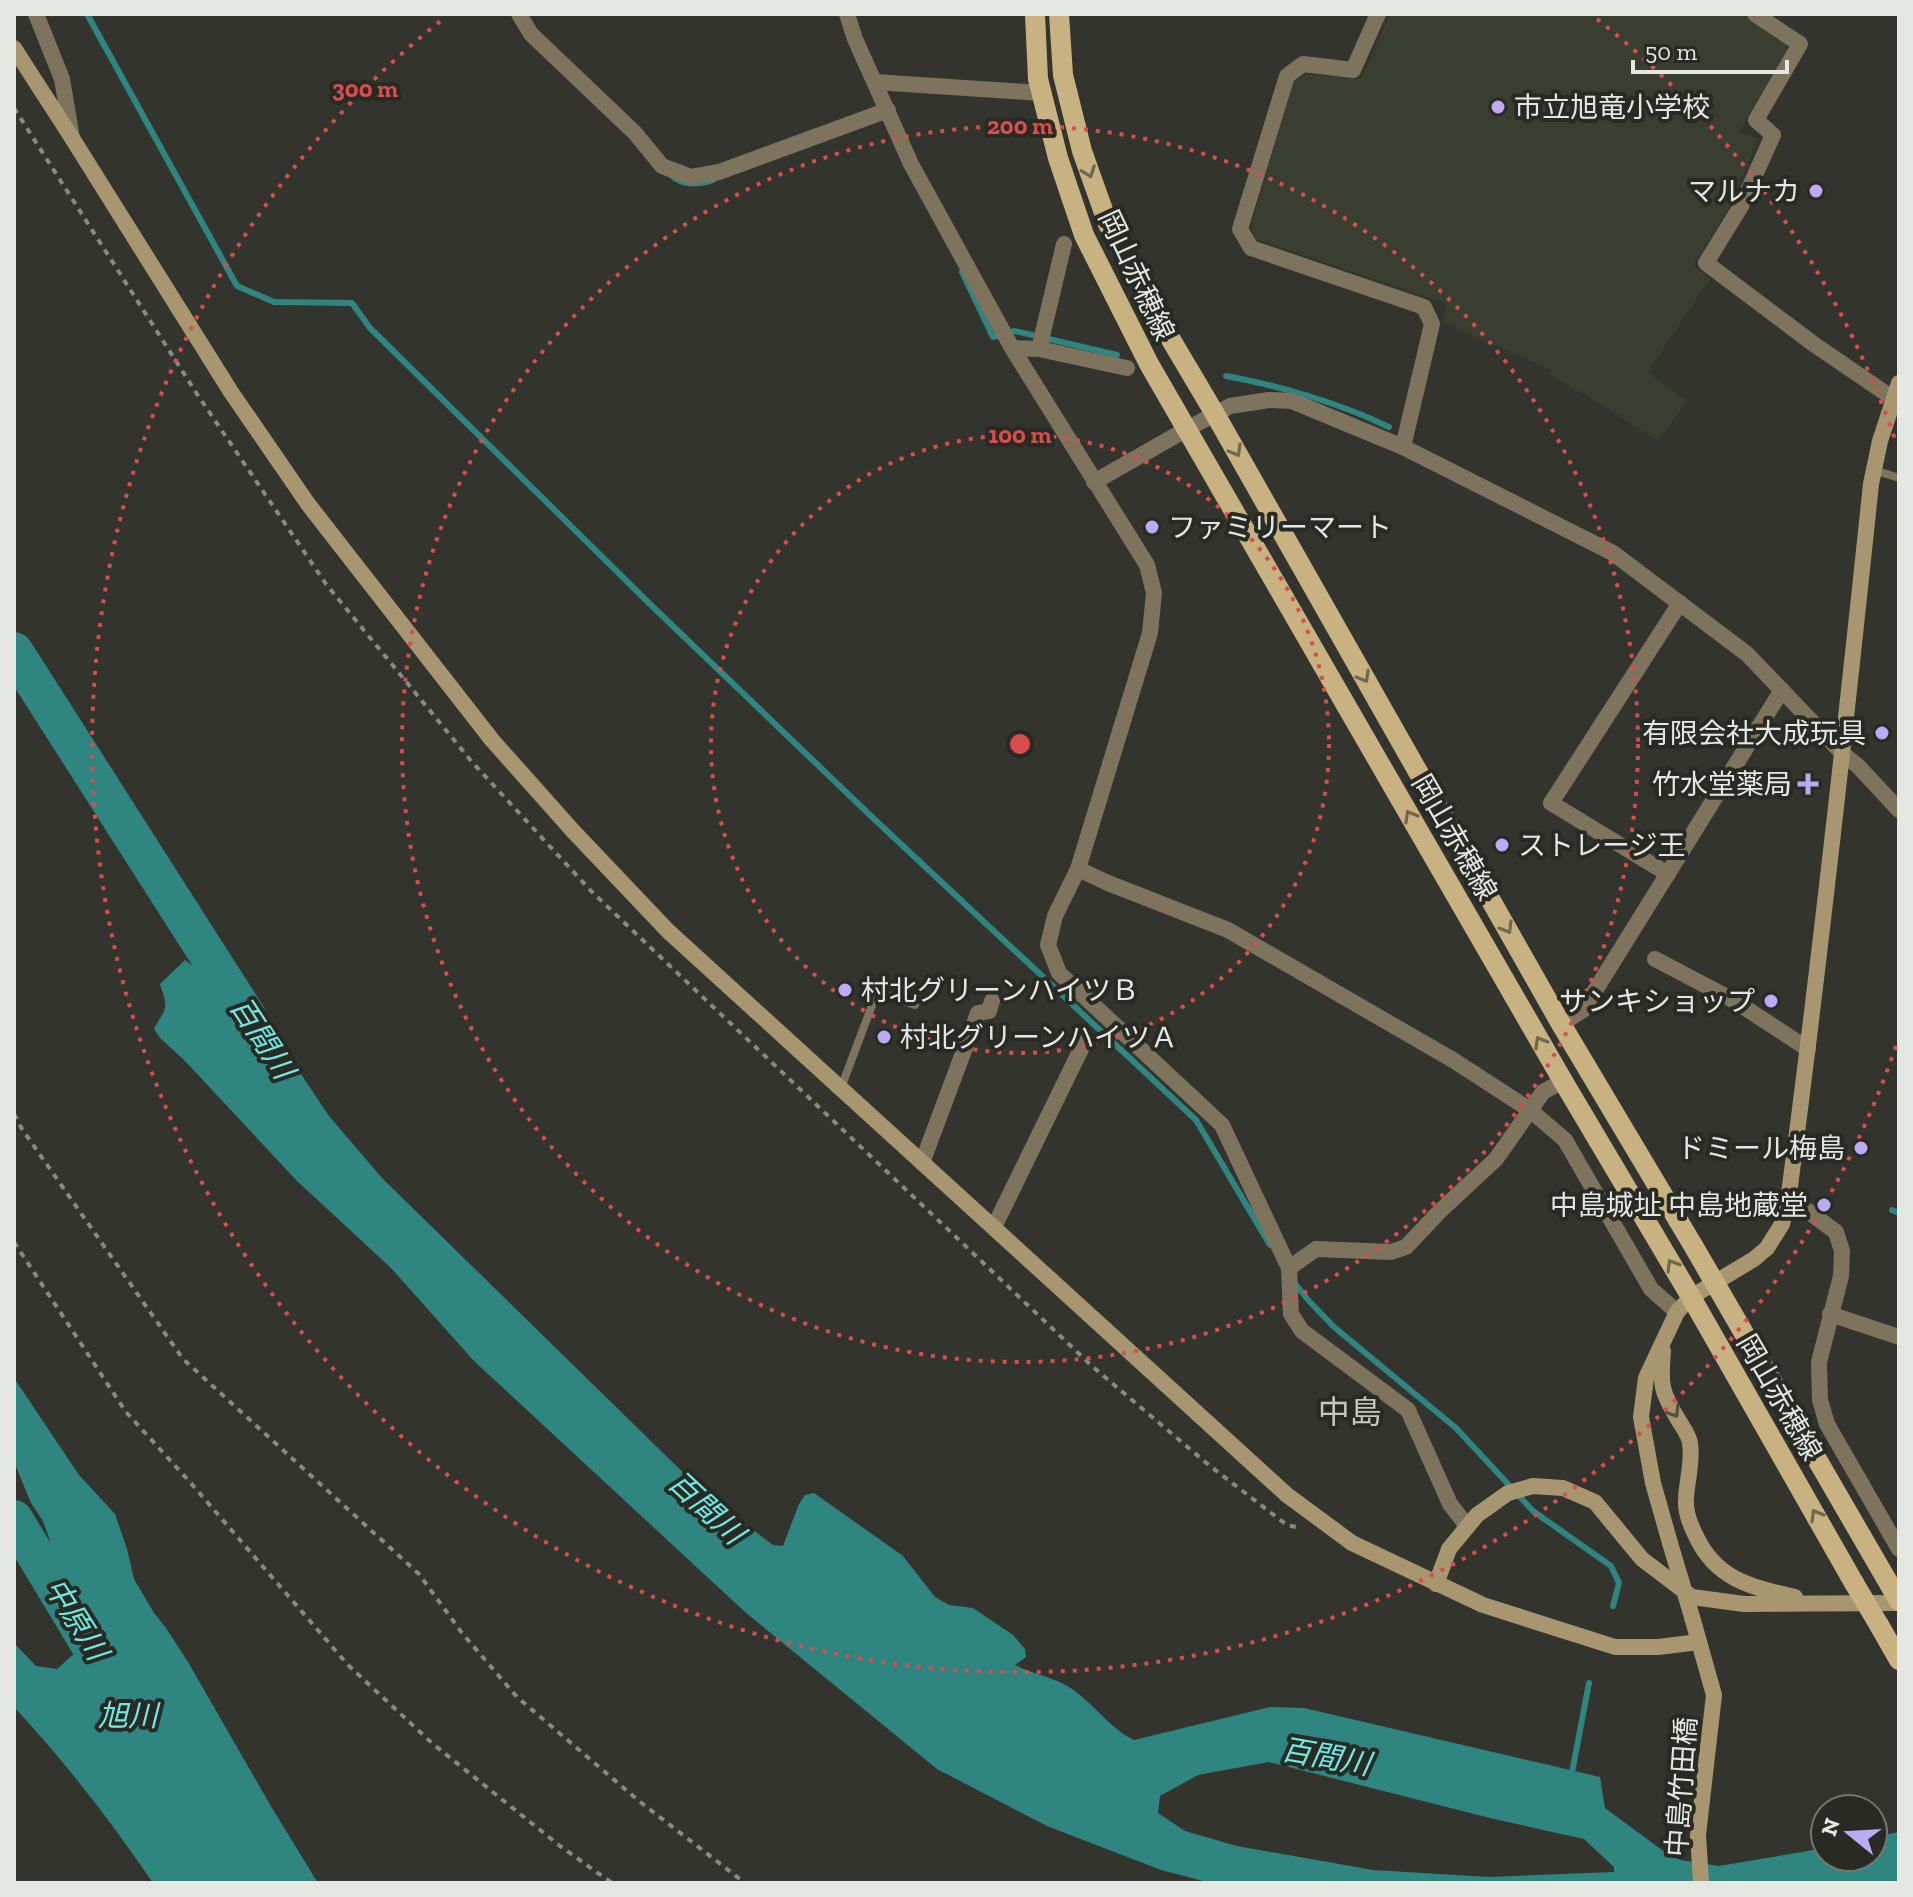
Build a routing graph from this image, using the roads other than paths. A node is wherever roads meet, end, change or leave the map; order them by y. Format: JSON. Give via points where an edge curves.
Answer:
{"nodes":[{"id":1,"x":36,"y":14,"type":"edge"},
{"id":2,"x":519,"y":14,"type":"edge"},
{"id":3,"x":847,"y":14,"type":"edge"},
{"id":4,"x":1035,"y":14,"type":"edge"},
{"id":5,"x":1059,"y":14,"type":"edge"},
{"id":6,"x":1378,"y":14,"type":"edge"},
{"id":7,"x":1755,"y":14,"type":"edge"},
{"id":8,"x":14,"y":48,"type":"edge"},
{"id":9,"x":875,"y":82,"type":"junction"},
{"id":10,"x":1042,"y":93,"type":"junction"},
{"id":11,"x":888,"y":110,"type":"junction"},
{"id":12,"x":72,"y":138,"type":"junction"},
{"id":13,"x":1064,"y":244,"type":"dead end"},
{"id":14,"x":1007,"y":338,"type":"junction"},
{"id":15,"x":1040,"y":341,"type":"junction"},
{"id":16,"x":1127,"y":368,"type":"dead end"},
{"id":17,"x":1896,"y":391,"type":"edge"},
{"id":18,"x":1215,"y":414,"type":"junction"},
{"id":19,"x":1187,"y":429,"type":"junction"},
{"id":20,"x":1403,"y":447,"type":"junction"},
{"id":21,"x":1873,"y":470,"type":"junction"},
{"id":22,"x":1899,"y":478,"type":"edge"},
{"id":23,"x":1094,"y":482,"type":"junction"},
{"id":24,"x":1680,"y":603,"type":"junction"},
{"id":25,"x":1782,"y":690,"type":"junction"},
{"id":26,"x":1843,"y":754,"type":"junction"},
{"id":27,"x":1899,"y":810,"type":"edge"},
{"id":28,"x":1078,"y":869,"type":"junction"},
{"id":29,"x":1668,"y":874,"type":"junction"},
{"id":30,"x":1655,"y":959,"type":"dead end"},
{"id":31,"x":992,"y":1001,"type":"dead end"},
{"id":32,"x":915,"y":1005,"type":"dead end"},
{"id":33,"x":1561,"y":1024,"type":"junction"},
{"id":34,"x":1084,"y":1043,"type":"dead end"},
{"id":35,"x":1808,"y":1049,"type":"junction"},
{"id":36,"x":1563,"y":1081,"type":"junction"},
{"id":37,"x":841,"y":1089,"type":"junction"},
{"id":38,"x":1530,"y":1110,"type":"junction"},
{"id":39,"x":922,"y":1163,"type":"junction"},
{"id":40,"x":1788,"y":1201,"type":"junction"},
{"id":41,"x":994,"y":1227,"type":"junction"},
{"id":42,"x":1289,"y":1268,"type":"junction"},
{"id":43,"x":1714,"y":1283,"type":"junction"},
{"id":44,"x":1684,"y":1304,"type":"junction"},
{"id":45,"x":1830,"y":1314,"type":"junction"},
{"id":46,"x":1665,"y":1337,"type":"junction"},
{"id":47,"x":1899,"y":1337,"type":"edge"},
{"id":48,"x":1472,"y":1521,"type":"junction"},
{"id":49,"x":1899,"y":1549,"type":"edge"},
{"id":50,"x":1436,"y":1584,"type":"junction"},
{"id":51,"x":1899,"y":1602,"type":"edge"},
{"id":52,"x":1822,"y":1603,"type":"junction"},
{"id":53,"x":1699,"y":1642,"type":"junction"},
{"id":54,"x":1899,"y":1660,"type":"edge"},
{"id":55,"x":1701,"y":1883,"type":"edge"}],
"edges":[{"from":1,"to":12,"type":"street","via":[[62,79]]},
{"from":2,"to":11,"type":"street","via":[[531,34],[635,133],[662,166],[691,177],[719,172]]},
{"from":3,"to":9,"type":"street"},
{"from":4,"to":10,"type":"main road","name":"岡山赤穂線"},
{"from":5,"to":18,"type":"main road","name":"岡山赤穂線","one_way":true,"via":[[1063,75],[1108,224]]},
{"from":6,"to":20,"type":"street","via":[[1353,70],[1303,64],[1287,76],[1240,229],[1251,248],[1424,307],[1432,324]]},
{"from":7,"to":17,"type":"street","via":[[1800,44],[1756,120],[1773,135],[1741,206],[1706,263],[1815,345]]},
{"from":8,"to":12,"type":"street"},
{"from":9,"to":10,"type":"street"},
{"from":9,"to":11,"type":"street"},
{"from":10,"to":19,"type":"main road","name":"岡山赤穂線","via":[[1084,235]]},
{"from":11,"to":14,"type":"street","via":[[911,164]]},
{"from":12,"to":37,"type":"street","via":[[231,392],[308,504],[492,740],[668,931]]},
{"from":13,"to":15,"type":"street"},
{"from":14,"to":15,"type":"street"},
{"from":14,"to":23,"type":"street"},
{"from":15,"to":16,"type":"street"},
{"from":17,"to":21,"type":"street"},
{"from":18,"to":19,"type":"street"},
{"from":18,"to":20,"type":"street","via":[[1246,403],[1292,401]]},
{"from":18,"to":33,"type":"main road","name":"岡山赤穂線","one_way":true},
{"from":19,"to":23,"type":"street"},
{"from":36,"to":19,"type":"main road","name":"岡山赤穂線","one_way":true},
{"from":20,"to":24,"type":"street","via":[[1613,553]]},
{"from":21,"to":22,"type":"lane"},
{"from":21,"to":26,"type":"street"},
{"from":23,"to":28,"type":"street","via":[[1147,565],[1154,593],[1150,633]]},
{"from":24,"to":25,"type":"street","via":[[1747,654]]},
{"from":24,"to":29,"type":"street","via":[[1551,803]]},
{"from":25,"to":26,"type":"street"},
{"from":25,"to":29,"type":"street"},
{"from":26,"to":27,"type":"street"},
{"from":26,"to":35,"type":"street"},
{"from":28,"to":38,"type":"street","via":[[1228,930]]},
{"from":28,"to":42,"type":"street","via":[[1055,916],[1048,945],[1059,973],[1222,1125]]},
{"from":29,"to":33,"type":"street","via":[[1583,1010]]},
{"from":30,"to":35,"type":"street","via":[[1733,1000]]},
{"from":31,"to":39,"type":"street","via":[[989,1011],[978,1013]]},
{"from":32,"to":37,"type":"lane","via":[[877,992]]},
{"from":33,"to":43,"type":"main road","name":"岡山赤穂線"},
{"from":34,"to":41,"type":"street"},
{"from":35,"to":40,"type":"street"},
{"from":36,"to":38,"type":"street","via":[[1543,1092]]},
{"from":44,"to":36,"type":"main road","name":"岡山赤穂線","one_way":true},
{"from":37,"to":39,"type":"street"},
{"from":38,"to":42,"type":"street","via":[[1496,1159],[1406,1247],[1391,1252],[1316,1249]]},
{"from":38,"to":44,"type":"street","via":[[1565,1140],[1651,1289]]},
{"from":39,"to":41,"type":"street"},
{"from":40,"to":43,"type":"street","via":[[1767,1248]]},
{"from":40,"to":45,"type":"street","via":[[1836,1232],[1841,1276]]},
{"from":41,"to":50,"type":"street","via":[[1287,1495],[1352,1543]]},
{"from":42,"to":48,"type":"street","via":[[1291,1314],[1302,1331],[1408,1410],[1450,1504]]},
{"from":43,"to":44,"type":"street"},
{"from":43,"to":51,"type":"main road","name":"岡山赤穂線"},
{"from":44,"to":46,"type":"street"},
{"from":54,"to":44,"type":"main road","name":"岡山赤穂線","one_way":true,"bridge":true},
{"from":45,"to":47,"type":"street"},
{"from":45,"to":49,"type":"street","via":[[1819,1362],[1827,1424]]},
{"from":46,"to":52,"type":"street","one_way":true,"via":[[1661,1381],[1667,1402],[1690,1439],[1685,1502],[1700,1545],[1714,1565],[1756,1588]]},
{"from":46,"to":53,"type":"street","bridge":true,"via":[[1646,1378],[1641,1417],[1653,1483]]},
{"from":48,"to":50,"type":"street","via":[[1449,1549]]},
{"from":48,"to":52,"type":"street","via":[[1508,1493],[1533,1486],[1563,1488],[1595,1502],[1642,1559],[1692,1597],[1744,1604]]},
{"from":50,"to":53,"type":"street","via":[[1483,1605],[1615,1647]]},
{"from":51,"to":52,"type":"street"},
{"from":53,"to":55,"type":"street","name":"中島竹田橋","via":[[1714,1695],[1698,1835]]}]}
